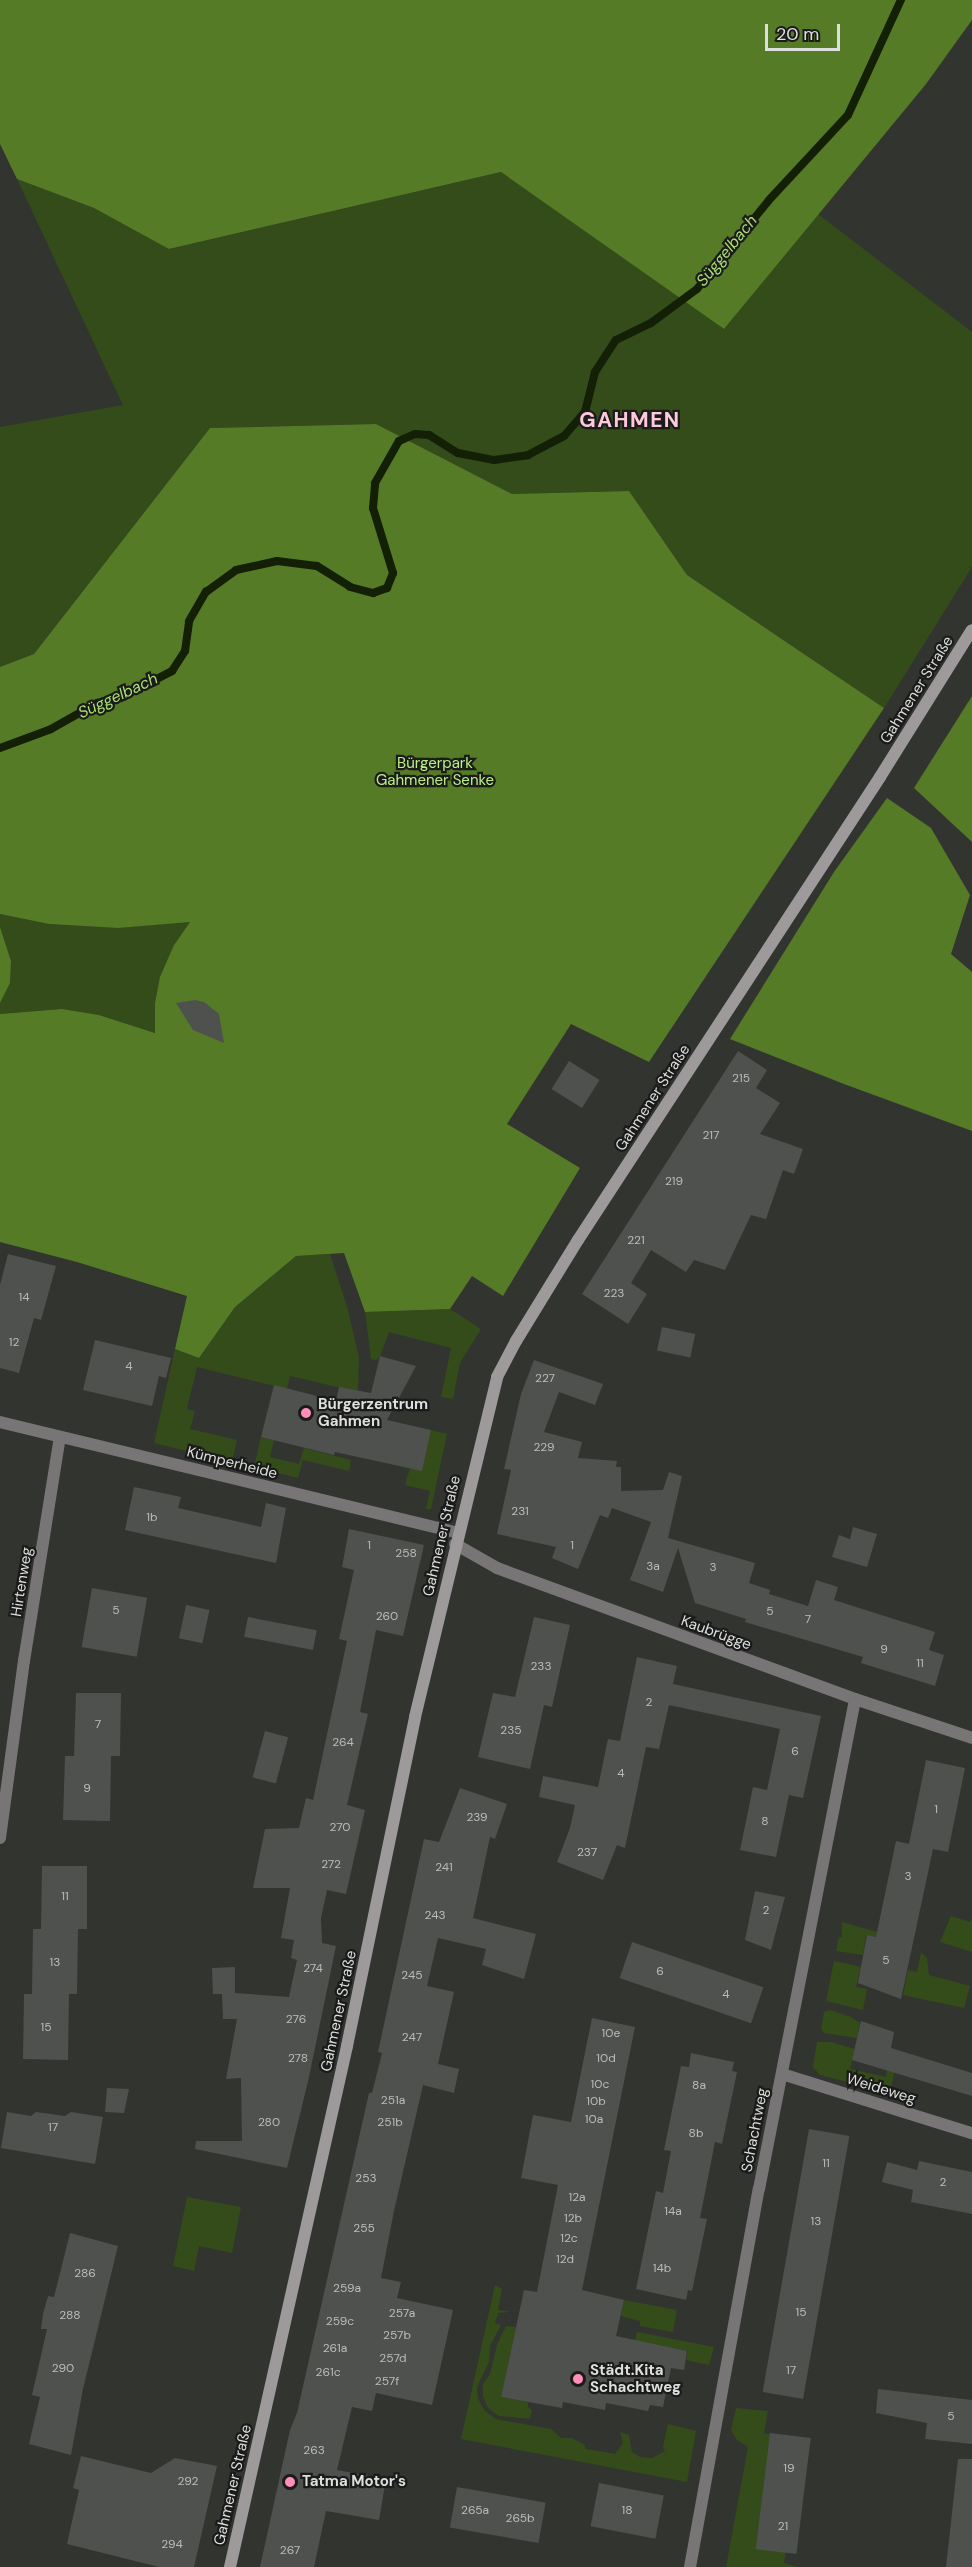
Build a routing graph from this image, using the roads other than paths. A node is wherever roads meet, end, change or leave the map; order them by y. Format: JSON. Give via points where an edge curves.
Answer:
{"nodes":[{"id":1,"x":972,"y":630,"type":"edge"},
{"id":2,"x":0,"y":1422,"type":"edge"},
{"id":3,"x":60,"y":1437,"type":"junction"},
{"id":4,"x":456,"y":1539,"type":"junction"},
{"id":5,"x":855,"y":1699,"type":"junction"},
{"id":6,"x":972,"y":1738,"type":"edge"},
{"id":7,"x":0,"y":1838,"type":"edge"},
{"id":8,"x":782,"y":2074,"type":"junction"},
{"id":9,"x":972,"y":2133,"type":"edge"},
{"id":10,"x":230,"y":2567,"type":"edge"},
{"id":11,"x":690,"y":2567,"type":"edge"}],
"edges":[{"from":1,"to":4,"type":"main road","name":"Gahmener Straße","via":[[516,1341],[497,1377]]},
{"from":2,"to":3,"type":"street","name":"Kümperheide"},
{"from":3,"to":4,"type":"street","name":"Kümperheide"},
{"from":3,"to":7,"type":"street","name":"Hirtenweg"},
{"from":4,"to":5,"type":"street","name":"Kaubrügge","via":[[496,1568]]},
{"from":4,"to":10,"type":"main road","name":"Gahmener Straße"},
{"from":5,"to":6,"type":"street","name":"Kaubrügge"},
{"from":5,"to":8,"type":"street","name":"Schachtweg"},
{"from":8,"to":9,"type":"street","name":"Weideweg"},
{"from":8,"to":11,"type":"street","name":"Schachtweg"}]}
